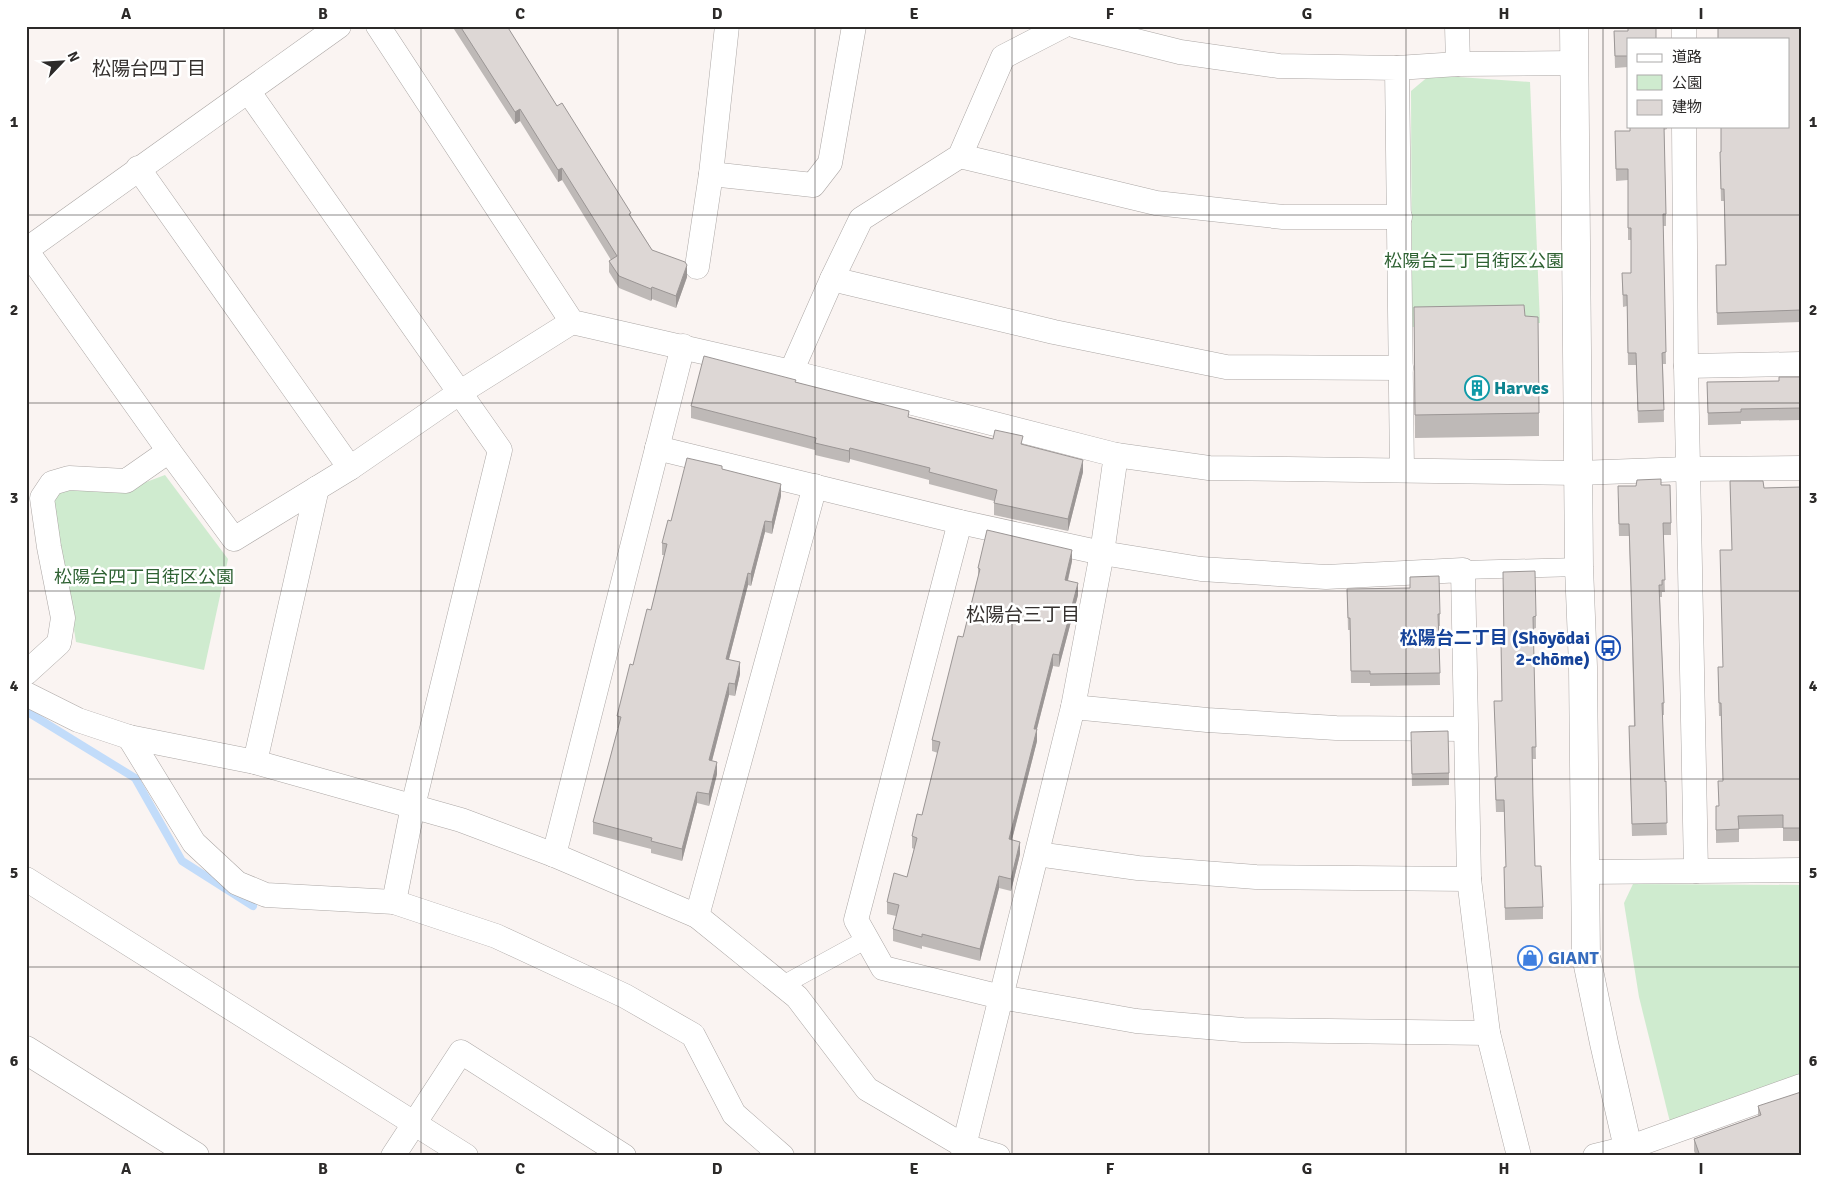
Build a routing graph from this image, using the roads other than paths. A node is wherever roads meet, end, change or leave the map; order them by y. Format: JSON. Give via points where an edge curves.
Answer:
{"nodes":[{"id":1,"x":339,"y":26,"type":"edge"},
{"id":2,"x":727,"y":26,"type":"edge"},
{"id":3,"x":854,"y":26,"type":"edge"},
{"id":4,"x":1063,"y":26,"type":"edge"},
{"id":5,"x":1076,"y":26,"type":"edge"},
{"id":6,"x":1458,"y":26,"type":"edge"},
{"id":7,"x":1574,"y":26,"type":"edge"},
{"id":8,"x":385,"y":29,"type":"edge"},
{"id":9,"x":308,"y":35,"type":"edge"},
{"id":10,"x":1574,"y":63,"type":"junction"},
{"id":11,"x":1458,"y":64,"type":"junction"},
{"id":12,"x":1397,"y":68,"type":"junction"},
{"id":13,"x":248,"y":91,"type":"junction"},
{"id":14,"x":1684,"y":128,"type":"edge"},
{"id":15,"x":960,"y":156,"type":"junction"},
{"id":16,"x":138,"y":168,"type":"junction"},
{"id":17,"x":711,"y":174,"type":"junction"},
{"id":18,"x":1400,"y":217,"type":"junction"},
{"id":19,"x":26,"y":250,"type":"edge"},
{"id":20,"x":697,"y":267,"type":"dead end"},
{"id":21,"x":832,"y":279,"type":"junction"},
{"id":22,"x":572,"y":322,"type":"junction"},
{"id":23,"x":683,"y":346,"type":"junction"},
{"id":24,"x":1801,"y":364,"type":"edge"},
{"id":25,"x":1686,"y":366,"type":"junction"},
{"id":26,"x":1401,"y":368,"type":"junction"},
{"id":27,"x":791,"y":372,"type":"junction"},
{"id":28,"x":459,"y":393,"type":"junction"},
{"id":29,"x":657,"y":448,"type":"junction"},
{"id":30,"x":169,"y":451,"type":"junction"},
{"id":31,"x":1116,"y":455,"type":"junction"},
{"id":32,"x":350,"y":468,"type":"junction"},
{"id":33,"x":1801,"y":468,"type":"edge"},
{"id":34,"x":1688,"y":469,"type":"junction"},
{"id":35,"x":1402,"y":470,"type":"junction"},
{"id":36,"x":1578,"y":473,"type":"junction"},
{"id":37,"x":815,"y":486,"type":"junction"},
{"id":38,"x":317,"y":488,"type":"junction"},
{"id":39,"x":960,"y":522,"type":"junction"},
{"id":40,"x":1102,"y":553,"type":"junction"},
{"id":41,"x":1579,"y":567,"type":"junction"},
{"id":42,"x":1463,"y":570,"type":"junction"},
{"id":43,"x":26,"y":673,"type":"edge"},
{"id":44,"x":26,"y":694,"type":"edge"},
{"id":45,"x":1073,"y":707,"type":"junction"},
{"id":46,"x":1465,"y":729,"type":"junction"},
{"id":47,"x":129,"y":737,"type":"junction"},
{"id":48,"x":255,"y":762,"type":"junction"},
{"id":49,"x":413,"y":806,"type":"junction"},
{"id":50,"x":1037,"y":854,"type":"junction"},
{"id":51,"x":554,"y":855,"type":"junction"},
{"id":52,"x":1696,"y":870,"type":"junction"},
{"id":53,"x":1801,"y":870,"type":"edge"},
{"id":54,"x":1586,"y":872,"type":"junction"},
{"id":55,"x":26,"y":880,"type":"edge"},
{"id":56,"x":1470,"y":880,"type":"junction"},
{"id":57,"x":394,"y":902,"type":"junction"},
{"id":58,"x":697,"y":916,"type":"junction"},
{"id":59,"x":867,"y":939,"type":"junction"},
{"id":60,"x":783,"y":985,"type":"junction"},
{"id":61,"x":1001,"y":997,"type":"junction"},
{"id":62,"x":1488,"y":1033,"type":"junction"},
{"id":63,"x":26,"y":1050,"type":"edge"},
{"id":64,"x":1801,"y":1086,"type":"edge"},
{"id":65,"x":414,"y":1123,"type":"junction"},
{"id":66,"x":963,"y":1151,"type":"edge"},
{"id":67,"x":1630,"y":1152,"type":"edge"},
{"id":68,"x":195,"y":1156,"type":"edge"},
{"id":69,"x":393,"y":1156,"type":"edge"},
{"id":70,"x":466,"y":1156,"type":"edge"},
{"id":71,"x":624,"y":1156,"type":"edge"},
{"id":72,"x":782,"y":1156,"type":"edge"},
{"id":73,"x":998,"y":1156,"type":"edge"},
{"id":74,"x":1519,"y":1156,"type":"edge"},
{"id":75,"x":1595,"y":1156,"type":"edge"}],
"edges":[{"from":1,"to":9,"type":"street"},
{"from":2,"to":17,"type":"street"},
{"from":3,"to":17,"type":"street","via":[[830,163],[814,185]]},
{"from":4,"to":15,"type":"street","via":[[1003,57]]},
{"from":5,"to":12,"type":"street","via":[[1180,52],[1279,66]]},
{"from":6,"to":11,"type":"street"},
{"from":7,"to":10,"type":"street"},
{"from":8,"to":22,"type":"street"},
{"from":9,"to":13,"type":"street"},
{"from":10,"to":11,"type":"street"},
{"from":10,"to":36,"type":"street"},
{"from":11,"to":12,"type":"street"},
{"from":12,"to":18,"type":"street"},
{"from":13,"to":16,"type":"street"},
{"from":13,"to":28,"type":"street"},
{"from":14,"to":25,"type":"street"},
{"from":15,"to":18,"type":"street","via":[[1156,202],[1283,217]]},
{"from":15,"to":21,"type":"street","via":[[861,219]]},
{"from":16,"to":19,"type":"street"},
{"from":16,"to":32,"type":"street"},
{"from":17,"to":20,"type":"street"},
{"from":18,"to":26,"type":"street"},
{"from":19,"to":30,"type":"street"},
{"from":21,"to":26,"type":"street","via":[[1054,332],[1226,367]]},
{"from":21,"to":27,"type":"street"},
{"from":22,"to":23,"type":"street"},
{"from":22,"to":28,"type":"street"},
{"from":23,"to":27,"type":"street"},
{"from":23,"to":29,"type":"street"},
{"from":24,"to":25,"type":"street"},
{"from":25,"to":34,"type":"street"},
{"from":26,"to":35,"type":"street"},
{"from":27,"to":31,"type":"street"},
{"from":28,"to":32,"type":"street"},
{"from":28,"to":49,"type":"street","via":[[500,450]]},
{"from":29,"to":37,"type":"street"},
{"from":29,"to":51,"type":"street"},
{"from":30,"to":38,"type":"street","via":[[234,539]]},
{"from":30,"to":43,"type":"street","via":[[126,481],[69,478],[52,483],[42,498],[63,618],[59,643]]},
{"from":31,"to":35,"type":"street","via":[[1209,468]]},
{"from":31,"to":40,"type":"street"},
{"from":32,"to":38,"type":"street"},
{"from":33,"to":34,"type":"street"},
{"from":34,"to":36,"type":"street"},
{"from":34,"to":52,"type":"street"},
{"from":35,"to":36,"type":"street"},
{"from":36,"to":41,"type":"street"},
{"from":37,"to":39,"type":"street"},
{"from":37,"to":58,"type":"street"},
{"from":38,"to":48,"type":"street"},
{"from":39,"to":40,"type":"street"},
{"from":39,"to":59,"type":"street","via":[[856,920]]},
{"from":40,"to":42,"type":"street","via":[[1201,570],[1326,577]]},
{"from":40,"to":45,"type":"street"},
{"from":41,"to":42,"type":"street"},
{"from":41,"to":54,"type":"street"},
{"from":42,"to":46,"type":"street"},
{"from":44,"to":47,"type":"street","via":[[78,720]]},
{"from":45,"to":46,"type":"street","via":[[1336,728]]},
{"from":45,"to":50,"type":"street"},
{"from":46,"to":56,"type":"street"},
{"from":47,"to":48,"type":"street"},
{"from":47,"to":57,"type":"street","via":[[194,843],[237,884],[266,895]]},
{"from":48,"to":49,"type":"street"},
{"from":49,"to":51,"type":"street","via":[[461,820]]},
{"from":49,"to":57,"type":"street"},
{"from":50,"to":56,"type":"street","via":[[1138,868],[1256,877]]},
{"from":50,"to":61,"type":"street"},
{"from":51,"to":58,"type":"street"},
{"from":52,"to":53,"type":"street"},
{"from":52,"to":54,"type":"street"},
{"from":54,"to":67,"type":"street","via":[[1586,956]]},
{"from":55,"to":65,"type":"street"},
{"from":56,"to":62,"type":"street"},
{"from":57,"to":72,"type":"street","via":[[496,936],[625,996],[693,1035],[734,1114]]},
{"from":58,"to":60,"type":"street"},
{"from":59,"to":60,"type":"street"},
{"from":59,"to":61,"type":"street","via":[[883,968]]},
{"from":60,"to":66,"type":"street","via":[[797,997],[867,1088]]},
{"from":61,"to":62,"type":"street","via":[[1136,1021],[1244,1030]]},
{"from":61,"to":66,"type":"street"},
{"from":62,"to":74,"type":"street"},
{"from":63,"to":68,"type":"street"},
{"from":64,"to":67,"type":"street"},
{"from":65,"to":69,"type":"street"},
{"from":65,"to":70,"type":"street"},
{"from":65,"to":71,"type":"street","via":[[461,1052]]},
{"from":66,"to":73,"type":"street"},
{"from":67,"to":75,"type":"street"}]}
